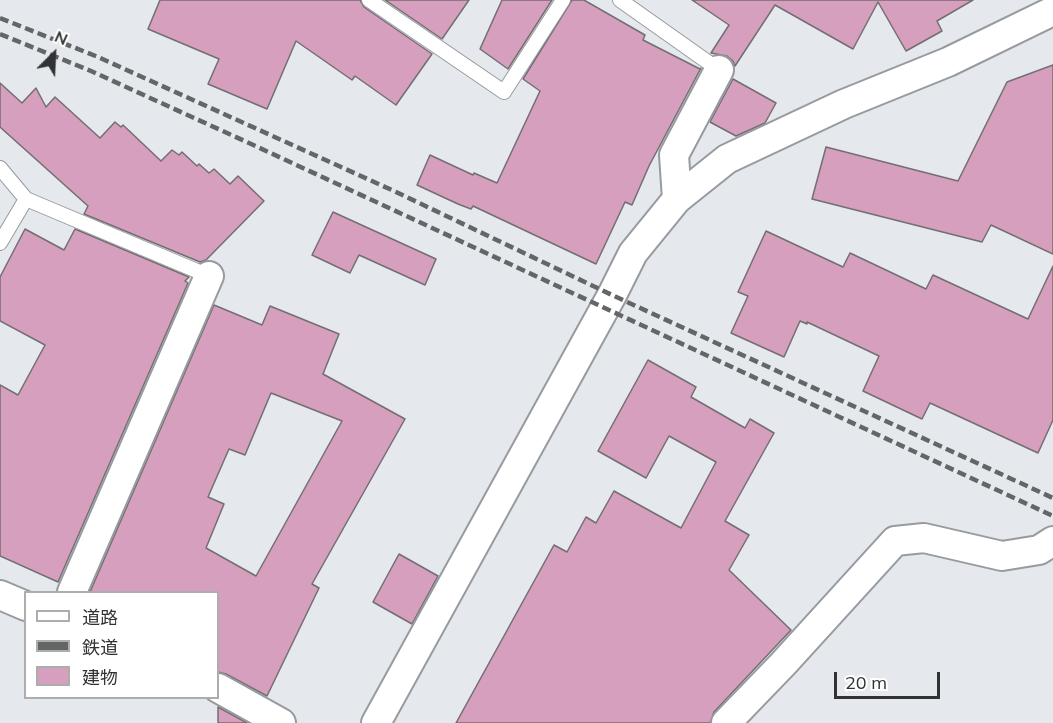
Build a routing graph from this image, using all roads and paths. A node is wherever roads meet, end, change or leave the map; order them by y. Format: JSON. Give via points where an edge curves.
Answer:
{"nodes":[{"id":1,"x":369,"y":0,"type":"edge"},
{"id":2,"x":563,"y":0,"type":"edge"},
{"id":3,"x":620,"y":0,"type":"edge"},
{"id":4,"x":1053,"y":11,"type":"edge"},
{"id":5,"x":719,"y":70,"type":"joint"},
{"id":6,"x":0,"y":168,"type":"edge"},
{"id":7,"x":26,"y":199,"type":"junction"},
{"id":8,"x":677,"y":199,"type":"junction"},
{"id":9,"x":0,"y":243,"type":"edge"},
{"id":10,"x":209,"y":276,"type":"joint"},
{"id":11,"x":1048,"y":550,"type":"edge"},
{"id":12,"x":72,"y":591,"type":"edge"},
{"id":13,"x":0,"y":595,"type":"edge"},
{"id":14,"x":24,"y":605,"type":"edge"},
{"id":15,"x":219,"y":689,"type":"edge"},
{"id":16,"x":281,"y":723,"type":"edge"},
{"id":17,"x":376,"y":723,"type":"edge"},
{"id":18,"x":726,"y":723,"type":"edge"}],
"edges":[{"from":1,"to":2,"type":"lane","via":[[504,92]]},
{"from":3,"to":5,"type":"lane"},
{"from":4,"to":8,"type":"street","via":[[948,62],[844,104],[727,159]]},
{"from":5,"to":8,"type":"street","via":[[674,155]]},
{"from":6,"to":7,"type":"lane"},
{"from":7,"to":9,"type":"lane"},
{"from":7,"to":10,"type":"lane"},
{"from":8,"to":17,"type":"street","via":[[633,253]]},
{"from":10,"to":12,"type":"street"},
{"from":11,"to":18,"type":"street","via":[[1002,556],[924,538],[895,541]]},
{"from":13,"to":14,"type":"street"},
{"from":15,"to":16,"type":"street"}]}
